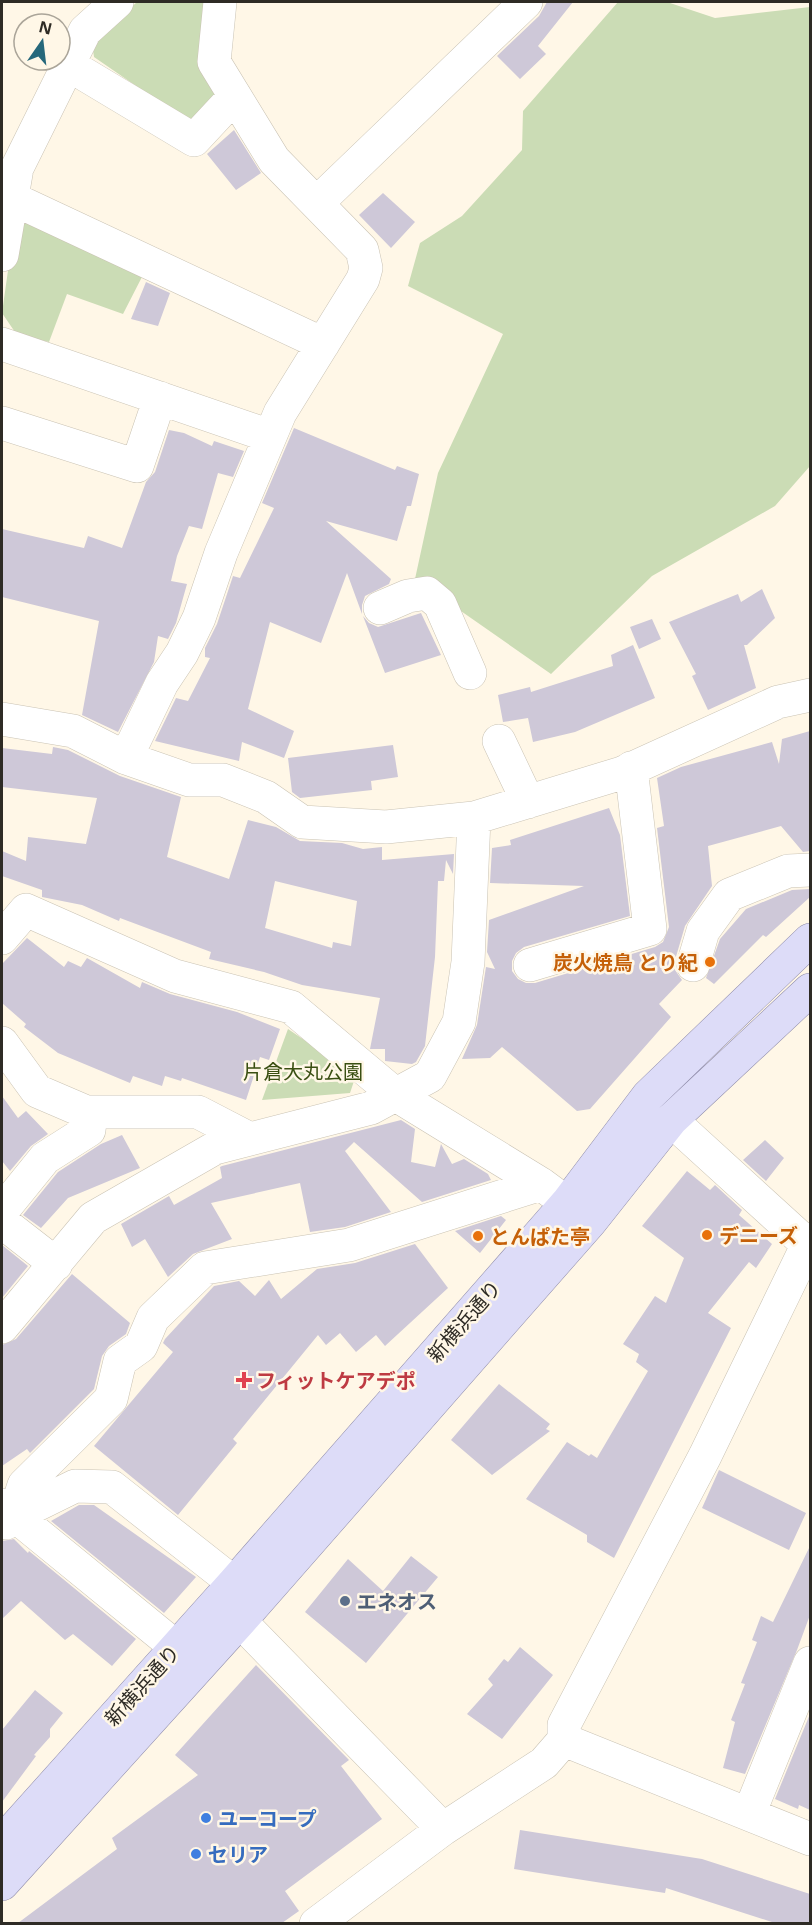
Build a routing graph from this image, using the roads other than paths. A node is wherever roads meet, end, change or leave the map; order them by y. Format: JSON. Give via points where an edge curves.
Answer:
{"nodes":[{"id":1,"x":117,"y":2,"type":"edge"},
{"id":2,"x":220,"y":2,"type":"edge"},
{"id":3,"x":522,"y":3,"type":"edge"},
{"id":4,"x":72,"y":59,"type":"edge"},
{"id":5,"x":72,"y":67,"type":"edge"},
{"id":6,"x":65,"y":72,"type":"edge"},
{"id":7,"x":235,"y":96,"type":"junction"},
{"id":8,"x":11,"y":198,"type":"junction"},
{"id":9,"x":318,"y":202,"type":"junction"},
{"id":10,"x":2,"y":255,"type":"edge"},
{"id":11,"x":2,"y":344,"type":"edge"},
{"id":12,"x":323,"y":344,"type":"junction"},
{"id":13,"x":160,"y":398,"type":"junction"},
{"id":14,"x":2,"y":423,"type":"edge"},
{"id":15,"x":270,"y":436,"type":"junction"},
{"id":16,"x":380,"y":608,"type":"dead end"},
{"id":17,"x":470,"y":673,"type":"dead end"},
{"id":18,"x":810,"y":695,"type":"edge"},
{"id":19,"x":2,"y":719,"type":"edge"},
{"id":20,"x":499,"y":741,"type":"dead end"},
{"id":21,"x":126,"y":758,"type":"junction"},
{"id":22,"x":631,"y":768,"type":"junction"},
{"id":23,"x":528,"y":802,"type":"junction"},
{"id":24,"x":474,"y":818,"type":"junction"},
{"id":25,"x":810,"y":870,"type":"edge"},
{"id":26,"x":2,"y":938,"type":"edge"},
{"id":27,"x":810,"y":940,"type":"edge"},
{"id":28,"x":530,"y":965,"type":"dead end"},
{"id":29,"x":693,"y":965,"type":"dead end"},
{"id":30,"x":810,"y":990,"type":"edge"},
{"id":31,"x":2,"y":1043,"type":"edge"},
{"id":32,"x":396,"y":1095,"type":"junction"},
{"id":33,"x":91,"y":1112,"type":"junction"},
{"id":34,"x":671,"y":1120,"type":"junction"},
{"id":35,"x":250,"y":1139,"type":"junction"},
{"id":36,"x":541,"y":1184,"type":"junction"},
{"id":37,"x":2,"y":1211,"type":"edge"},
{"id":38,"x":580,"y":1211,"type":"junction"},
{"id":39,"x":2,"y":1222,"type":"edge"},
{"id":40,"x":809,"y":1242,"type":"edge"},
{"id":41,"x":56,"y":1264,"type":"junction"},
{"id":42,"x":2,"y":1328,"type":"edge"},
{"id":43,"x":6,"y":1516,"type":"edge"},
{"id":44,"x":234,"y":1583,"type":"junction"},
{"id":45,"x":240,"y":1621,"type":"junction"},
{"id":46,"x":187,"y":1657,"type":"junction"},
{"id":47,"x":810,"y":1663,"type":"edge"},
{"id":48,"x":564,"y":1740,"type":"junction"},
{"id":49,"x":749,"y":1814,"type":"junction"},
{"id":50,"x":443,"y":1829,"type":"junction"},
{"id":51,"x":810,"y":1839,"type":"edge"},
{"id":52,"x":2,"y":1842,"type":"edge"},
{"id":53,"x":4,"y":1874,"type":"edge"},
{"id":54,"x":316,"y":1923,"type":"edge"}],
"edges":[{"from":1,"to":4,"type":"street","via":[[85,31]]},
{"from":2,"to":7,"type":"street","via":[[214,62]]},
{"from":3,"to":9,"type":"street"},
{"from":5,"to":7,"type":"street","via":[[194,140]]},
{"from":6,"to":8,"type":"street","via":[[17,168]]},
{"from":7,"to":9,"type":"street","via":[[274,160]]},
{"from":8,"to":10,"type":"street"},
{"from":8,"to":12,"type":"street"},
{"from":9,"to":12,"type":"street","via":[[362,250],[366,268]]},
{"from":11,"to":13,"type":"street"},
{"from":12,"to":15,"type":"street"},
{"from":13,"to":14,"type":"street","via":[[137,466]]},
{"from":13,"to":15,"type":"street"},
{"from":15,"to":21,"type":"street","via":[[221,553],[199,618]]},
{"from":16,"to":17,"type":"street","via":[[427,593],[440,604]]},
{"from":18,"to":22,"type":"street","via":[[778,702]]},
{"from":19,"to":21,"type":"street","via":[[73,731]]},
{"from":20,"to":23,"type":"street"},
{"from":21,"to":24,"type":"street","via":[[189,780],[223,780],[266,797],[302,822],[386,826]]},
{"from":22,"to":23,"type":"street"},
{"from":22,"to":28,"type":"street","via":[[650,929]]},
{"from":23,"to":24,"type":"street"},
{"from":24,"to":32,"type":"street","via":[[468,962],[459,1022],[430,1076]]},
{"from":25,"to":29,"type":"street","via":[[788,871],[729,895],[702,931]]},
{"from":26,"to":32,"type":"street","via":[[26,910],[175,976],[291,1007]]},
{"from":27,"to":38,"type":"main road","name":"新横浜通り","via":[[648,1096]]},
{"from":30,"to":34,"type":"main road","name":"新横浜通り"},
{"from":31,"to":33,"type":"street","via":[[37,1090]]},
{"from":32,"to":35,"type":"street","via":[[371,1108]]},
{"from":32,"to":36,"type":"street"},
{"from":33,"to":35,"type":"street","via":[[198,1112]]},
{"from":33,"to":37,"type":"street","via":[[88,1130],[45,1158]]},
{"from":34,"to":38,"type":"main road","name":"新横浜通り"},
{"from":34,"to":40,"type":"street"},
{"from":35,"to":41,"type":"street","via":[[215,1148],[93,1218]]},
{"from":36,"to":38,"type":"street"},
{"from":36,"to":43,"type":"street","via":[[349,1245],[205,1268],[153,1318],[141,1346],[120,1361],[111,1399],[24,1485]]},
{"from":38,"to":44,"type":"main road","name":"新横浜通り"},
{"from":38,"to":45,"type":"main road","name":"新横浜通り"},
{"from":39,"to":41,"type":"street"},
{"from":40,"to":48,"type":"street","via":[[705,1456],[564,1725]]},
{"from":41,"to":42,"type":"street"},
{"from":43,"to":44,"type":"street","via":[[75,1486],[112,1487]]},
{"from":43,"to":46,"type":"street"},
{"from":44,"to":46,"type":"main road","name":"新横浜通り"},
{"from":45,"to":46,"type":"main road","name":"新横浜通り"},
{"from":45,"to":50,"type":"street"},
{"from":46,"to":52,"type":"main road","name":"新横浜通り"},
{"from":46,"to":53,"type":"main road","name":"新横浜通り"},
{"from":47,"to":49,"type":"street"},
{"from":48,"to":49,"type":"street"},
{"from":48,"to":50,"type":"street","via":[[544,1763]]},
{"from":49,"to":51,"type":"street"},
{"from":50,"to":54,"type":"street"}]}
